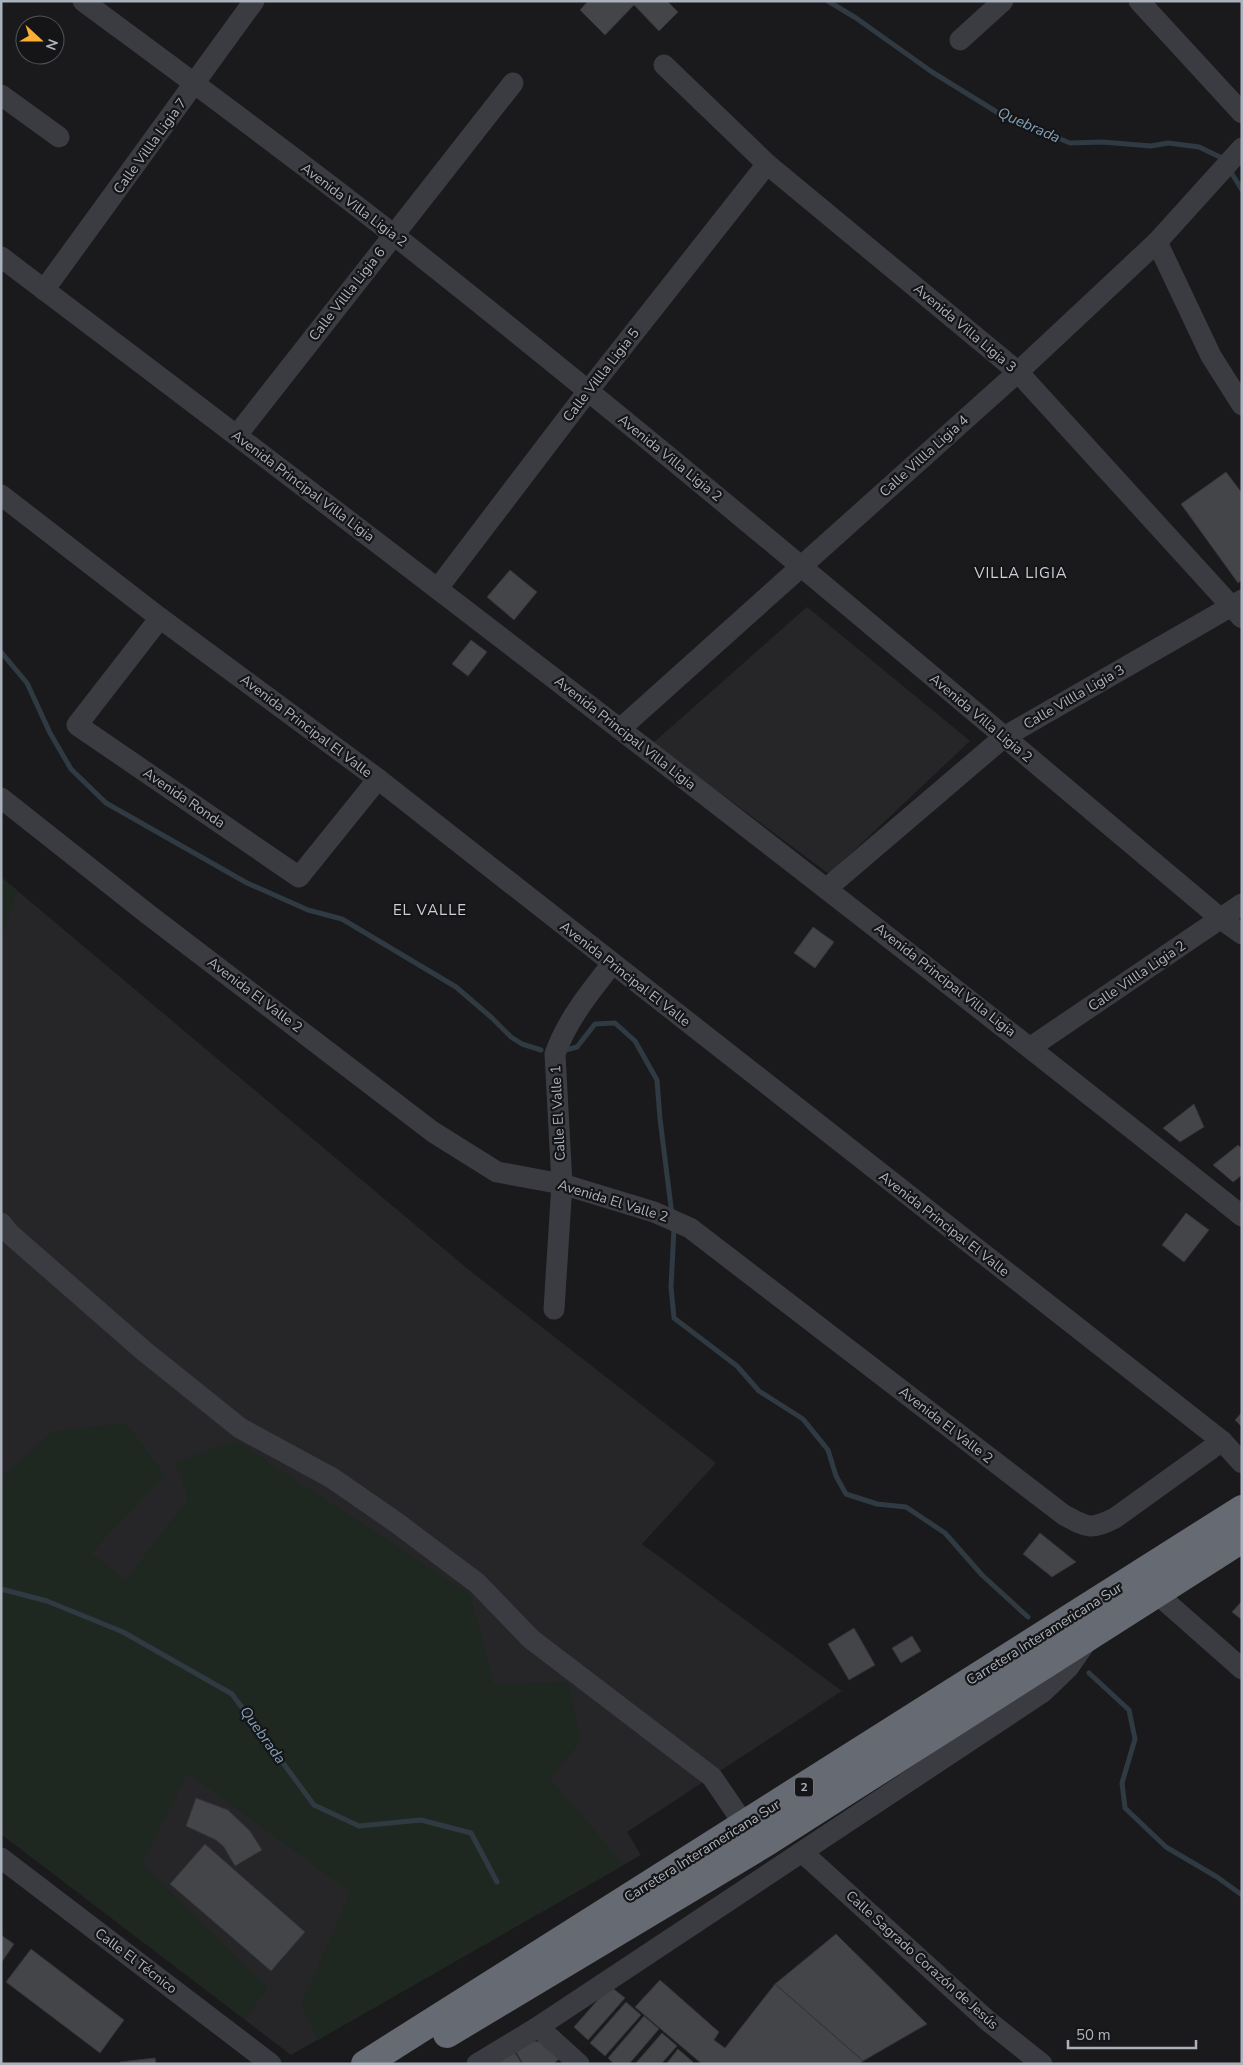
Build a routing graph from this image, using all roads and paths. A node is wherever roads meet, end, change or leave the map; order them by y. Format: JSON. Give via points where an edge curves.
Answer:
{"nodes":[{"id":1,"x":83,"y":1,"type":"edge"},
{"id":2,"x":254,"y":1,"type":"edge"},
{"id":3,"x":1003,"y":1,"type":"edge"},
{"id":4,"x":1139,"y":1,"type":"edge"},
{"id":5,"x":960,"y":40,"type":"dead end"},
{"id":6,"x":664,"y":65,"type":"dead end"},
{"id":7,"x":513,"y":83,"type":"dead end"},
{"id":8,"x":195,"y":84,"type":"junction"},
{"id":9,"x":1,"y":95,"type":"edge"},
{"id":10,"x":1242,"y":113,"type":"edge"},
{"id":11,"x":59,"y":137,"type":"dead end"},
{"id":12,"x":1238,"y":153,"type":"edge"},
{"id":13,"x":767,"y":164,"type":"junction"},
{"id":14,"x":393,"y":234,"type":"junction"},
{"id":15,"x":1157,"y":242,"type":"junction"},
{"id":16,"x":1,"y":257,"type":"edge"},
{"id":17,"x":44,"y":290,"type":"junction"},
{"id":18,"x":1018,"y":372,"type":"junction"},
{"id":19,"x":588,"y":391,"type":"junction"},
{"id":20,"x":1242,"y":406,"type":"edge"},
{"id":21,"x":237,"y":435,"type":"junction"},
{"id":22,"x":1,"y":495,"type":"edge"},
{"id":23,"x":802,"y":565,"type":"junction"},
{"id":24,"x":438,"y":588,"type":"junction"},
{"id":25,"x":1239,"y":608,"type":"edge"},
{"id":26,"x":160,"y":618,"type":"junction"},
{"id":27,"x":620,"y":729,"type":"junction"},
{"id":28,"x":1004,"y":737,"type":"junction"},
{"id":29,"x":378,"y":779,"type":"junction"},
{"id":30,"x":1,"y":798,"type":"edge"},
{"id":31,"x":826,"y":889,"type":"junction"},
{"id":32,"x":1242,"y":904,"type":"edge"},
{"id":33,"x":1221,"y":919,"type":"junction"},
{"id":34,"x":1242,"y":934,"type":"edge"},
{"id":35,"x":612,"y":964,"type":"junction"},
{"id":36,"x":1032,"y":1047,"type":"junction"},
{"id":37,"x":562,"y":1184,"type":"junction"},
{"id":38,"x":1237,"y":1204,"type":"edge"},
{"id":39,"x":1,"y":1223,"type":"edge"},
{"id":40,"x":554,"y":1309,"type":"dead end"},
{"id":41,"x":1222,"y":1441,"type":"junction"},
{"id":42,"x":1242,"y":1463,"type":"edge"},
{"id":43,"x":1242,"y":1508,"type":"edge"},
{"id":44,"x":1242,"y":1538,"type":"edge"},
{"id":45,"x":1156,"y":1593,"type":"junction"},
{"id":46,"x":1090,"y":1636,"type":"junction"},
{"id":47,"x":1242,"y":1670,"type":"edge"},
{"id":48,"x":744,"y":1824,"type":"junction"},
{"id":49,"x":803,"y":1853,"type":"junction"},
{"id":50,"x":1,"y":1858,"type":"edge"},
{"id":51,"x":660,"y":1907,"type":"junction"},
{"id":52,"x":681,"y":1933,"type":"junction"},
{"id":53,"x":538,"y":2027,"type":"junction"},
{"id":54,"x":271,"y":2064,"type":"edge"},
{"id":55,"x":365,"y":2064,"type":"edge"},
{"id":56,"x":396,"y":2064,"type":"edge"},
{"id":57,"x":477,"y":2064,"type":"edge"},
{"id":58,"x":579,"y":2064,"type":"edge"},
{"id":59,"x":1042,"y":2064,"type":"edge"}],
"edges":[{"from":1,"to":8,"type":"street","name":"Avenida Villa Ligia 2"},
{"from":2,"to":8,"type":"street","name":"Calle Villla Ligia 7"},
{"from":3,"to":5,"type":"street"},
{"from":4,"to":10,"type":"street"},
{"from":6,"to":13,"type":"street","name":"Avenida Villa Ligia 3"},
{"from":7,"to":14,"type":"street","name":"Calle Villla Ligia 6"},
{"from":8,"to":14,"type":"street","name":"Avenida Villa Ligia 2"},
{"from":8,"to":17,"type":"street","name":"Calle Villla Ligia 7"},
{"from":9,"to":11,"type":"street"},
{"from":12,"to":15,"type":"street","name":"Calle Villla Ligia 4"},
{"from":13,"to":18,"type":"street","name":"Avenida Villa Ligia 3"},
{"from":13,"to":19,"type":"street","name":"Calle Villla Ligia 5"},
{"from":14,"to":19,"type":"street","name":"Avenida Villa Ligia 2"},
{"from":14,"to":21,"type":"street","name":"Calle Villla Ligia 6"},
{"from":15,"to":18,"type":"street","name":"Calle Villla Ligia 4"},
{"from":15,"to":20,"type":"street","via":[[1211,356]]},
{"from":16,"to":17,"type":"street","name":"Avenida Principal Villa Ligia"},
{"from":17,"to":21,"type":"street","name":"Avenida Principal Villa Ligia"},
{"from":18,"to":23,"type":"street","name":"Calle Villla Ligia 4"},
{"from":18,"to":25,"type":"street","name":"Avenida Villa Ligia 3"},
{"from":19,"to":23,"type":"street","name":"Avenida Villa Ligia 2"},
{"from":19,"to":24,"type":"street","name":"Calle Villla Ligia 5"},
{"from":21,"to":24,"type":"street","name":"Avenida Principal Villa Ligia"},
{"from":22,"to":26,"type":"street","name":"Avenida Principal El Valle"},
{"from":23,"to":27,"type":"street","name":"Calle Villla Ligia 4"},
{"from":23,"to":28,"type":"street","name":"Avenida Villa Ligia 2"},
{"from":24,"to":27,"type":"street","name":"Avenida Principal Villa Ligia"},
{"from":25,"to":28,"type":"street","name":"Calle Villla Ligia 3"},
{"from":26,"to":29,"type":"street","name":"Avenida Principal El Valle"},
{"from":26,"to":29,"type":"street","name":"Avenida Ronda","via":[[77,726],[300,876]]},
{"from":27,"to":31,"type":"street","name":"Avenida Principal Villa Ligia"},
{"from":28,"to":31,"type":"street","name":"Calle Villla Ligia 3"},
{"from":28,"to":33,"type":"street","name":"Avenida Villa Ligia 2"},
{"from":29,"to":35,"type":"street","name":"Avenida Principal El Valle"},
{"from":30,"to":37,"type":"street","name":"Avenida El Valle 2","via":[[433,1132],[497,1172]]},
{"from":31,"to":36,"type":"street","name":"Avenida Principal Villa Ligia"},
{"from":32,"to":33,"type":"street","name":"Calle Villla Ligia 2"},
{"from":33,"to":34,"type":"street","name":"Avenida Villa Ligia 2"},
{"from":33,"to":36,"type":"street","name":"Calle Villla Ligia 2"},
{"from":35,"to":37,"type":"street","name":"Calle El Valle 1","via":[[580,1006],[555,1054]]},
{"from":35,"to":41,"type":"street","name":"Avenida Principal El Valle"},
{"from":36,"to":38,"type":"street","name":"Avenida Principal Villa Ligia"},
{"from":37,"to":40,"type":"street","name":"Calle El Valle 1"},
{"from":37,"to":41,"type":"street","name":"Avenida El Valle 2","via":[[685,1225],[1064,1515],[1083,1526],[1096,1527],[1116,1518]]},
{"from":39,"to":48,"type":"street","via":[[144,1351],[240,1428],[332,1478],[477,1583],[531,1639],[712,1777]]},
{"from":41,"to":42,"type":"street","name":"Avenida Principal El Valle"},
{"from":43,"to":48,"type":"highway","name":"Carretera Interamericana Sur","number":"2"},
{"from":44,"to":45,"type":"highway","name":"Carretera Interamericana Sur","number":"2"},
{"from":45,"to":46,"type":"highway","name":"Carretera Interamericana Sur","number":"2"},
{"from":45,"to":47,"type":"street"},
{"from":46,"to":49,"type":"street","via":[[1068,1668],[1043,1692]]},
{"from":46,"to":51,"type":"highway","name":"Carretera Interamericana Sur","number":"2"},
{"from":48,"to":55,"type":"highway","name":"Carretera Interamericana Sur","number":"2"},
{"from":49,"to":52,"type":"street"},
{"from":49,"to":59,"type":"street","name":"Calle Sagrado Corazón de Jesús","via":[[988,2021]]},
{"from":50,"to":54,"type":"street","name":"Calle El Técnico"},
{"from":51,"to":52,"type":"street"},
{"from":51,"to":56,"type":"highway","name":"Carretera Interamericana Sur","number":"2"},
{"from":52,"to":53,"type":"street"},
{"from":53,"to":57,"type":"street"},
{"from":53,"to":58,"type":"street"}]}
